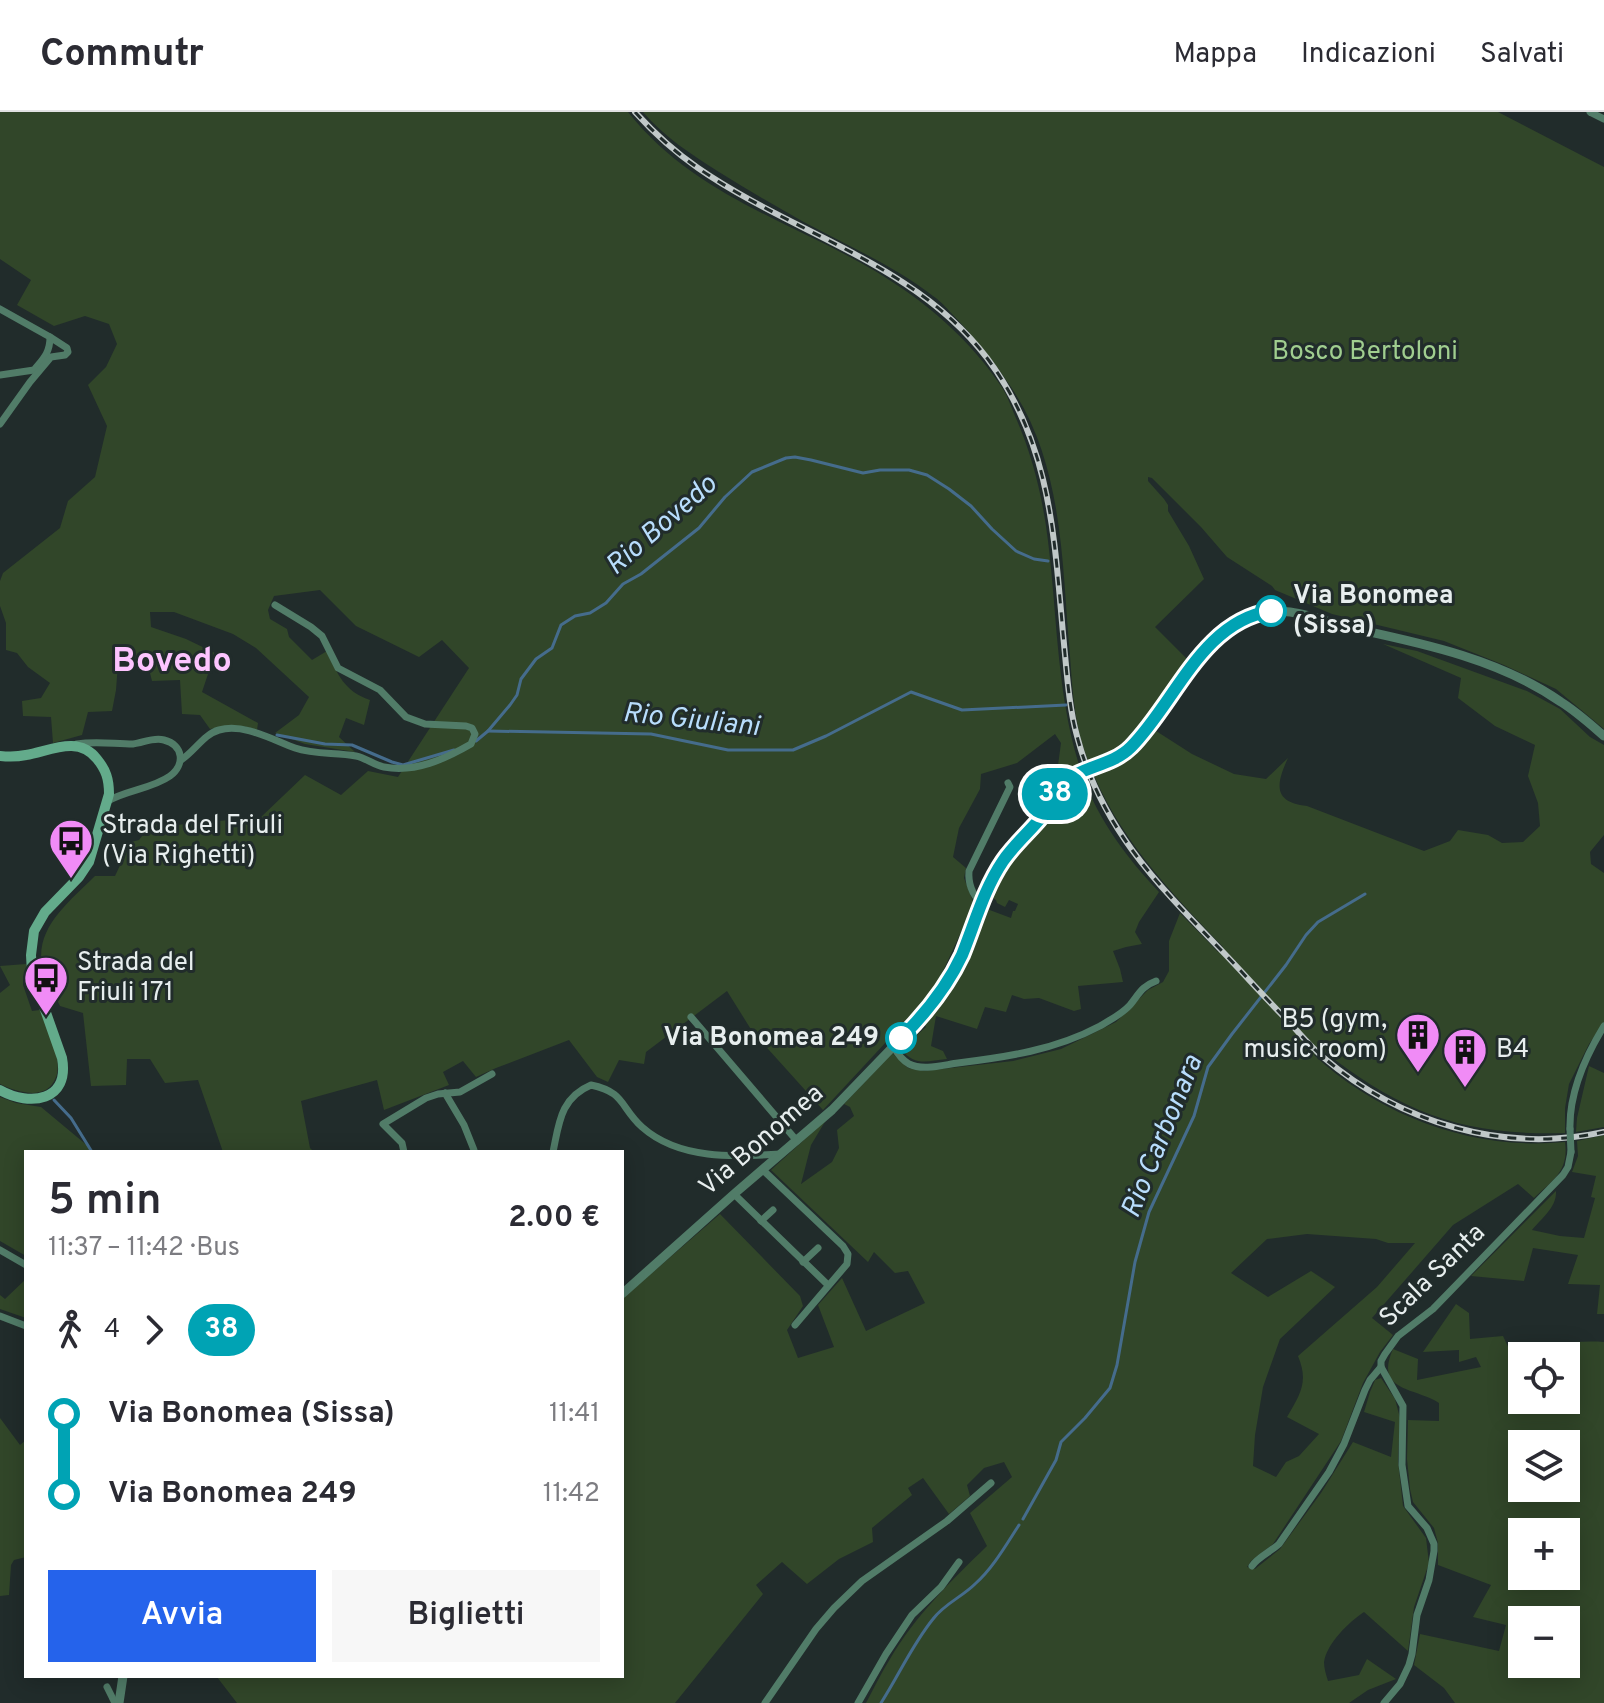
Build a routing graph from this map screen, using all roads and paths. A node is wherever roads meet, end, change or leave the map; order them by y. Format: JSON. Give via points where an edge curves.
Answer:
{"nodes":[{"id":1,"x":1590,"y":112,"type":"edge"},
{"id":2,"x":1604,"y":119,"type":"edge"},
{"id":3,"x":0,"y":309,"type":"edge"},
{"id":4,"x":50,"y":337,"type":"junction"},
{"id":5,"x":0,"y":375,"type":"edge"},
{"id":6,"x":0,"y":424,"type":"edge"},
{"id":7,"x":275,"y":605,"type":"dead end"},
{"id":8,"x":1604,"y":736,"type":"edge"},
{"id":9,"x":72,"y":745,"type":"junction"},
{"id":10,"x":0,"y":756,"type":"edge"},
{"id":11,"x":181,"y":760,"type":"junction"},
{"id":12,"x":1008,"y":783,"type":"dead end"},
{"id":13,"x":106,"y":802,"type":"junction"},
{"id":14,"x":981,"y":903,"type":"junction"},
{"id":15,"x":1156,"y":981,"type":"dead end"},
{"id":16,"x":691,"y":1017,"type":"dead end"},
{"id":17,"x":1604,"y":1026,"type":"edge"},
{"id":18,"x":893,"y":1046,"type":"junction"},
{"id":19,"x":492,"y":1074,"type":"dead end"},
{"id":20,"x":0,"y":1090,"type":"edge"},
{"id":21,"x":445,"y":1093,"type":"junction"},
{"id":22,"x":797,"y":1141,"type":"junction"},
{"id":23,"x":404,"y":1150,"type":"edge"},
{"id":24,"x":474,"y":1150,"type":"dead end"},
{"id":25,"x":554,"y":1150,"type":"edge"},
{"id":26,"x":781,"y":1154,"type":"junction"},
{"id":27,"x":763,"y":1170,"type":"junction"},
{"id":28,"x":734,"y":1194,"type":"junction"},
{"id":29,"x":773,"y":1210,"type":"dead end"},
{"id":30,"x":761,"y":1221,"type":"junction"},
{"id":31,"x":818,"y":1248,"type":"dead end"},
{"id":32,"x":0,"y":1250,"type":"edge"},
{"id":33,"x":803,"y":1262,"type":"junction"},
{"id":34,"x":24,"y":1264,"type":"edge"},
{"id":35,"x":828,"y":1285,"type":"junction"},
{"id":36,"x":624,"y":1292,"type":"edge"},
{"id":37,"x":0,"y":1316,"type":"edge"},
{"id":38,"x":24,"y":1325,"type":"edge"},
{"id":39,"x":795,"y":1325,"type":"dead end"},
{"id":40,"x":1381,"y":1367,"type":"junction"},
{"id":41,"x":991,"y":1483,"type":"dead end"},
{"id":42,"x":959,"y":1562,"type":"dead end"},
{"id":43,"x":1252,"y":1566,"type":"dead end"},
{"id":44,"x":123,"y":1678,"type":"edge"},
{"id":45,"x":107,"y":1687,"type":"dead end"},
{"id":46,"x":117,"y":1703,"type":"edge"},
{"id":47,"x":765,"y":1703,"type":"edge"},
{"id":48,"x":858,"y":1703,"type":"edge"},
{"id":49,"x":1384,"y":1703,"type":"edge"}],
"edges":[{"from":1,"to":2,"type":"street"},
{"from":3,"to":4,"type":"street"},
{"from":4,"to":5,"type":"street","via":[[49,351],[34,370]]},
{"from":4,"to":6,"type":"street","via":[[68,352],[51,357]]},
{"from":7,"to":11,"type":"street","via":[[322,636],[338,668],[380,690],[406,717],[472,728],[471,744],[424,766],[406,768],[354,755],[305,751],[227,728],[210,733]]},
{"from":8,"to":14,"type":"street","name":"Via Bonomea","bridge":true,"via":[[1558,699],[1475,660],[1298,612],[1253,616],[1222,632],[1131,747],[1065,780],[1045,813],[1008,854]]},
{"from":9,"to":10,"type":"main road"},
{"from":9,"to":11,"type":"street","via":[[162,739],[176,747]]},
{"from":9,"to":13,"type":"main road","via":[[92,752],[103,766],[109,784]]},
{"from":11,"to":13,"type":"street","via":[[163,780]]},
{"from":12,"to":14,"type":"street","via":[[969,871]]},
{"from":13,"to":20,"type":"main road","via":[[89,862],[41,917],[32,942],[32,973],[64,1065],[62,1079],[55,1091],[40,1098]]},
{"from":14,"to":18,"type":"street","name":"Via Bonomea","via":[[951,975]]},
{"from":15,"to":18,"type":"street","via":[[1098,1027],[1035,1051],[917,1067]]},
{"from":16,"to":22,"type":"street"},
{"from":17,"to":40,"type":"street","name":"Scala Santa","bridge":true,"via":[[1574,1091],[1571,1152],[1563,1175],[1433,1309],[1398,1336]]},
{"from":18,"to":22,"type":"street","name":"Via Bonomea"},
{"from":19,"to":21,"type":"street","via":[[460,1092]]},
{"from":21,"to":23,"type":"street","via":[[426,1098],[383,1124]]},
{"from":21,"to":24,"type":"street"},
{"from":22,"to":26,"type":"street","name":"Via Bonomea"},
{"from":25,"to":26,"type":"street","via":[[565,1104],[591,1085],[618,1096],[641,1126],[679,1149],[733,1156]]},
{"from":26,"to":27,"type":"street","name":"Via Bonomea"},
{"from":27,"to":28,"type":"street","name":"Via Bonomea"},
{"from":27,"to":35,"type":"street","via":[[848,1254],[847,1264]]},
{"from":28,"to":30,"type":"street"},
{"from":28,"to":36,"type":"street","name":"Via Bonomea"},
{"from":29,"to":30,"type":"street"},
{"from":30,"to":33,"type":"street"},
{"from":31,"to":33,"type":"street"},
{"from":32,"to":34,"type":"street"},
{"from":33,"to":35,"type":"street"},
{"from":35,"to":39,"type":"street"},
{"from":37,"to":38,"type":"street"},
{"from":40,"to":43,"type":"street","via":[[1365,1390],[1329,1472],[1279,1544]]},
{"from":40,"to":49,"type":"street","name":"Scala Santa","via":[[1403,1406],[1408,1506],[1434,1544],[1412,1654]]},
{"from":41,"to":47,"type":"street","via":[[834,1608]]},
{"from":42,"to":48,"type":"street","via":[[912,1615]]},
{"from":44,"to":46,"type":"street"},
{"from":45,"to":46,"type":"street"}]}
